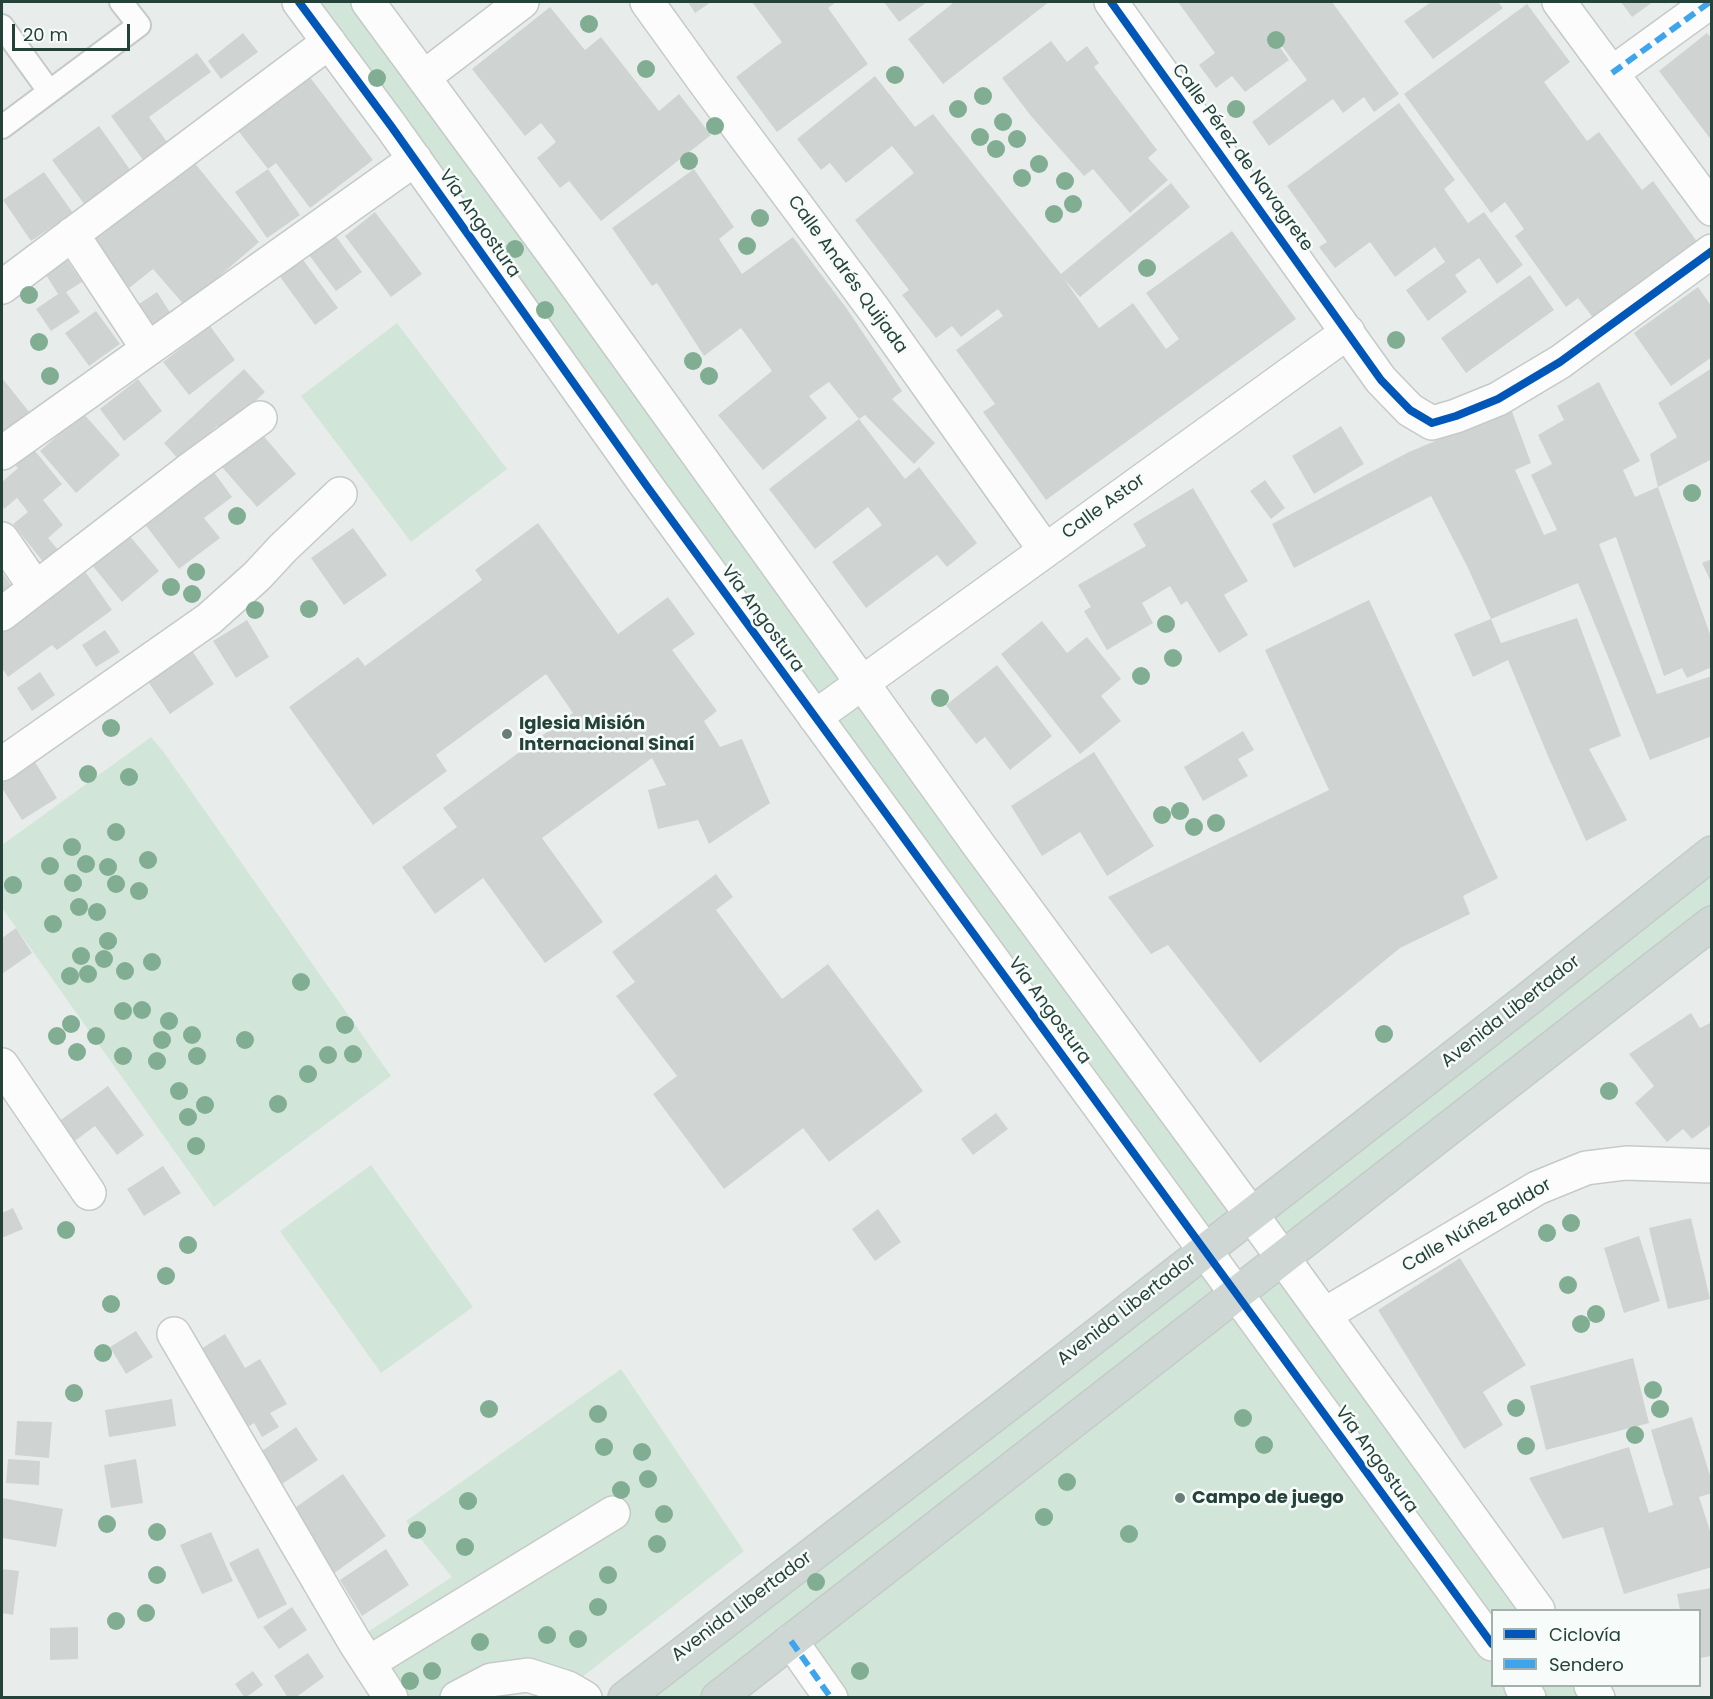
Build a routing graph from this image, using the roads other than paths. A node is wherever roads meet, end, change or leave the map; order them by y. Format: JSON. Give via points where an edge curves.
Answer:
{"nodes":[{"id":1,"x":121,"y":2,"type":"edge"},
{"id":2,"x":299,"y":2,"type":"edge"},
{"id":3,"x":368,"y":2,"type":"edge"},
{"id":4,"x":522,"y":2,"type":"edge"},
{"id":5,"x":647,"y":2,"type":"edge"},
{"id":6,"x":1111,"y":2,"type":"edge"},
{"id":7,"x":1559,"y":2,"type":"edge"},
{"id":8,"x":1710,"y":2,"type":"edge"},
{"id":9,"x":2,"y":26,"type":"edge"},
{"id":10,"x":329,"y":42,"type":"junction"},
{"id":11,"x":1612,"y":73,"type":"junction"},
{"id":12,"x":424,"y":77,"type":"junction"},
{"id":13,"x":49,"y":91,"type":"junction"},
{"id":14,"x":2,"y":127,"type":"edge"},
{"id":15,"x":415,"y":159,"type":"junction"},
{"id":16,"x":1712,"y":209,"type":"edge"},
{"id":17,"x":72,"y":234,"type":"junction"},
{"id":18,"x":1712,"y":251,"type":"edge"},
{"id":19,"x":2,"y":287,"type":"edge"},
{"id":20,"x":1348,"y":332,"type":"junction"},
{"id":21,"x":148,"y":349,"type":"junction"},
{"id":22,"x":260,"y":418,"type":"dead end"},
{"id":23,"x":2,"y":453,"type":"edge"},
{"id":24,"x":340,"y":494,"type":"dead end"},
{"id":25,"x":2,"y":539,"type":"edge"},
{"id":26,"x":1045,"y":550,"type":"junction"},
{"id":27,"x":35,"y":587,"type":"junction"},
{"id":28,"x":2,"y":614,"type":"edge"},
{"id":29,"x":861,"y":683,"type":"junction"},
{"id":30,"x":815,"y":717,"type":"junction"},
{"id":31,"x":2,"y":764,"type":"edge"},
{"id":32,"x":1712,"y":853,"type":"edge"},
{"id":33,"x":1712,"y":923,"type":"edge"},
{"id":34,"x":2,"y":1065,"type":"edge"},
{"id":35,"x":1712,"y":1166,"type":"edge"},
{"id":36,"x":89,"y":1193,"type":"dead end"},
{"id":37,"x":1251,"y":1214,"type":"junction"},
{"id":38,"x":1204,"y":1250,"type":"junction"},
{"id":39,"x":1282,"y":1257,"type":"junction"},
{"id":40,"x":1236,"y":1294,"type":"junction"},
{"id":41,"x":1324,"y":1315,"type":"junction"},
{"id":42,"x":174,"y":1334,"type":"dead end"},
{"id":43,"x":613,"y":1513,"type":"dead end"},
{"id":44,"x":1537,"y":1609,"type":"edge"},
{"id":45,"x":791,"y":1641,"type":"junction"},
{"id":46,"x":1491,"y":1643,"type":"edge"},
{"id":47,"x":370,"y":1662,"type":"junction"},
{"id":48,"x":391,"y":1698,"type":"edge"},
{"id":49,"x":458,"y":1698,"type":"edge"},
{"id":50,"x":585,"y":1698,"type":"edge"},
{"id":51,"x":625,"y":1698,"type":"edge"},
{"id":52,"x":718,"y":1698,"type":"edge"},
{"id":53,"x":831,"y":1698,"type":"edge"}],
"edges":[{"from":1,"to":13,"type":"lane","via":[[139,25]]},
{"from":2,"to":10,"type":"street","name":"Vía Angostura"},
{"from":3,"to":12,"type":"street"},
{"from":4,"to":12,"type":"street"},
{"from":5,"to":26,"type":"street","name":"Calle Andrés Quijada"},
{"from":6,"to":20,"type":"street","name":"Calle Pérez de Navagrete"},
{"from":7,"to":11,"type":"street"},
{"from":8,"to":11,"type":"street"},
{"from":9,"to":13,"type":"lane"},
{"from":10,"to":15,"type":"street","name":"Vía Angostura"},
{"from":10,"to":17,"type":"street"},
{"from":11,"to":16,"type":"street"},
{"from":12,"to":29,"type":"street"},
{"from":13,"to":14,"type":"lane"},
{"from":15,"to":21,"type":"street"},
{"from":15,"to":30,"type":"street","name":"Vía Angostura"},
{"from":17,"to":19,"type":"street"},
{"from":17,"to":21,"type":"street"},
{"from":18,"to":20,"type":"street","name":"Calle Pérez de Navagrete","via":[[1560,362],[1498,399],[1432,423],[1410,410],[1381,380]]},
{"from":20,"to":26,"type":"street","name":"Calle Astor"},
{"from":21,"to":23,"type":"street"},
{"from":22,"to":27,"type":"street"},
{"from":24,"to":31,"type":"street","via":[[209,619]]},
{"from":25,"to":27,"type":"street"},
{"from":26,"to":29,"type":"street","name":"Calle Astor"},
{"from":27,"to":28,"type":"street"},
{"from":29,"to":30,"type":"street","name":"Calle Astor"},
{"from":29,"to":37,"type":"street"},
{"from":30,"to":38,"type":"street","name":"Vía Angostura"},
{"from":32,"to":37,"type":"main road","name":"Avenida Libertador"},
{"from":33,"to":39,"type":"main road"},
{"from":34,"to":36,"type":"street"},
{"from":35,"to":41,"type":"street","name":"Calle Núñez Baldor","via":[[1626,1163],[1586,1168],[1537,1188]]},
{"from":37,"to":38,"type":"main road","name":"Avenida Libertador"},
{"from":37,"to":39,"type":"street"},
{"from":38,"to":40,"type":"street","name":"Vía Angostura"},
{"from":38,"to":51,"type":"main road","name":"Avenida Libertador"},
{"from":39,"to":40,"type":"main road"},
{"from":39,"to":41,"type":"street"},
{"from":40,"to":45,"type":"main road"},
{"from":40,"to":46,"type":"street","name":"Vía Angostura"},
{"from":41,"to":44,"type":"street"},
{"from":42,"to":47,"type":"street"},
{"from":43,"to":47,"type":"street"},
{"from":45,"to":52,"type":"main road"},
{"from":45,"to":53,"type":"street"},
{"from":47,"to":48,"type":"street"},
{"from":49,"to":50,"type":"street","via":[[491,1680],[528,1675]]}]}
